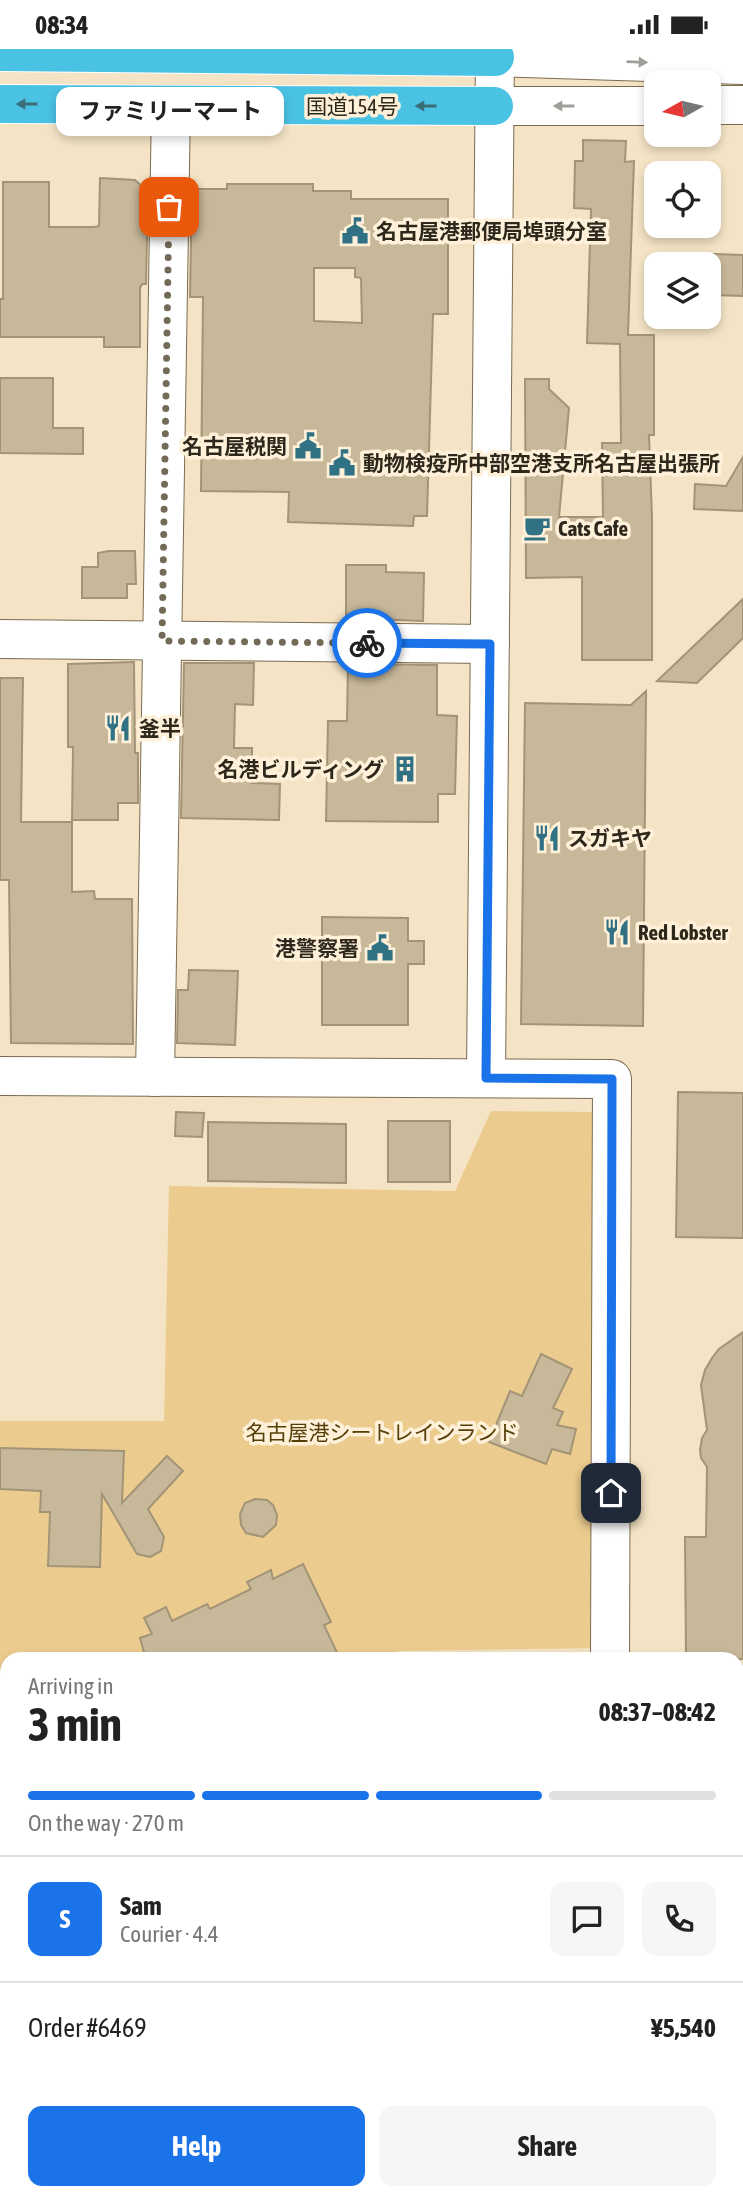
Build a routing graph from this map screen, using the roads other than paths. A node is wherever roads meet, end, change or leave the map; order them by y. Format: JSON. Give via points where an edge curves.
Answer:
{"nodes":[{"id":1,"x":0,"y":52,"type":"edge"},
{"id":2,"x":170,"y":52,"type":"edge"},
{"id":3,"x":495,"y":53,"type":"edge"},
{"id":4,"x":743,"y":65,"type":"edge"},
{"id":5,"x":0,"y":104,"type":"edge"},
{"id":6,"x":171,"y":105,"type":"junction"},
{"id":7,"x":743,"y":105,"type":"edge"},
{"id":8,"x":495,"y":106,"type":"junction"},
{"id":9,"x":644,"y":106,"type":"edge"},
{"id":10,"x":721,"y":106,"type":"edge"},
{"id":11,"x":0,"y":639,"type":"edge"},
{"id":12,"x":162,"y":641,"type":"junction"},
{"id":13,"x":490,"y":644,"type":"junction"},
{"id":14,"x":0,"y":1076,"type":"edge"},
{"id":15,"x":155,"y":1077,"type":"junction"},
{"id":16,"x":486,"y":1078,"type":"junction"},
{"id":17,"x":610,"y":1652,"type":"edge"}],
"edges":[{"from":1,"to":2,"type":"highway"},
{"from":2,"to":3,"type":"highway"},
{"from":3,"to":4,"type":"street","one_way":true},
{"from":3,"to":8,"type":"street"},
{"from":6,"to":5,"type":"highway","name":"国道154号","one_way":true},
{"from":8,"to":6,"type":"highway","name":"国道154号","one_way":true},
{"from":6,"to":12,"type":"street"},
{"from":7,"to":10,"type":"street"},
{"from":9,"to":8,"type":"street","one_way":true},
{"from":8,"to":13,"type":"street"},
{"from":11,"to":12,"type":"street"},
{"from":12,"to":13,"type":"street"},
{"from":12,"to":15,"type":"street"},
{"from":13,"to":16,"type":"street"},
{"from":14,"to":15,"type":"street"},
{"from":15,"to":16,"type":"street"},
{"from":16,"to":17,"type":"street","via":[[612,1079]]}]}
